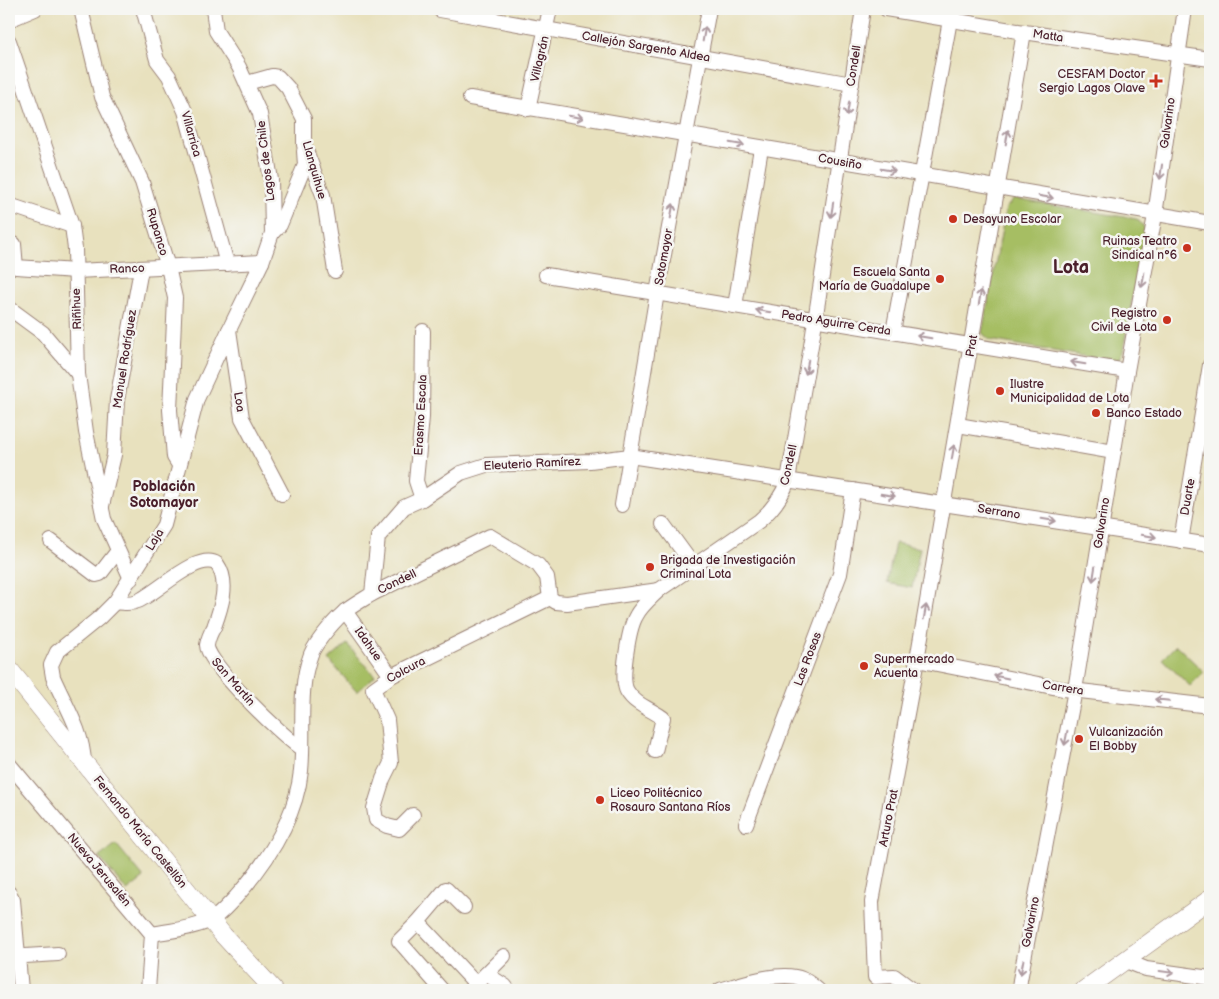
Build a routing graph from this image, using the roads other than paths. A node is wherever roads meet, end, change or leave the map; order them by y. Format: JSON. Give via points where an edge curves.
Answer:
{"nodes":[{"id":1,"x":35,"y":9,"type":"edge"},
{"id":2,"x":80,"y":9,"type":"edge"},
{"id":3,"x":143,"y":9,"type":"edge"},
{"id":4,"x":213,"y":9,"type":"edge"},
{"id":5,"x":550,"y":9,"type":"edge"},
{"id":6,"x":709,"y":9,"type":"edge"},
{"id":7,"x":863,"y":9,"type":"edge"},
{"id":8,"x":886,"y":9,"type":"edge"},
{"id":9,"x":1185,"y":9,"type":"edge"},
{"id":10,"x":440,"y":10,"type":"dead end"},
{"id":11,"x":9,"y":20,"type":"edge"},
{"id":12,"x":950,"y":20,"type":"junction"},
{"id":13,"x":546,"y":29,"type":"junction"},
{"id":14,"x":1024,"y":32,"type":"junction"},
{"id":15,"x":9,"y":41,"type":"edge"},
{"id":16,"x":1178,"y":54,"type":"junction"},
{"id":17,"x":700,"y":57,"type":"junction"},
{"id":18,"x":1210,"y":59,"type":"edge"},
{"id":19,"x":247,"y":83,"type":"junction"},
{"id":20,"x":852,"y":84,"type":"junction"},
{"id":21,"x":470,"y":98,"type":"dead end"},
{"id":22,"x":528,"y":109,"type":"junction"},
{"id":23,"x":686,"y":136,"type":"junction"},
{"id":24,"x":304,"y":145,"type":"junction"},
{"id":25,"x":760,"y":148,"type":"junction"},
{"id":26,"x":840,"y":162,"type":"junction"},
{"id":27,"x":922,"y":176,"type":"junction"},
{"id":28,"x":998,"y":189,"type":"junction"},
{"id":29,"x":9,"y":205,"type":"edge"},
{"id":30,"x":1155,"y":215,"type":"junction"},
{"id":31,"x":1210,"y":224,"type":"edge"},
{"id":32,"x":72,"y":226,"type":"junction"},
{"id":33,"x":272,"y":232,"type":"junction"},
{"id":34,"x":14,"y":244,"type":"dead end"},
{"id":35,"x":262,"y":262,"type":"junction"},
{"id":36,"x":227,"y":264,"type":"junction"},
{"id":37,"x":168,"y":267,"type":"junction"},
{"id":38,"x":142,"y":269,"type":"junction"},
{"id":39,"x":76,"y":271,"type":"junction"},
{"id":40,"x":335,"y":272,"type":"dead end"},
{"id":41,"x":546,"y":275,"type":"dead end"},
{"id":42,"x":657,"y":293,"type":"junction"},
{"id":43,"x":735,"y":306,"type":"junction"},
{"id":44,"x":9,"y":308,"type":"edge"},
{"id":45,"x":815,"y":319,"type":"junction"},
{"id":46,"x":228,"y":330,"type":"junction"},
{"id":47,"x":423,"y":331,"type":"dead end"},
{"id":48,"x":893,"y":332,"type":"junction"},
{"id":49,"x":972,"y":345,"type":"junction"},
{"id":50,"x":1210,"y":365,"type":"edge"},
{"id":51,"x":1126,"y":371,"type":"junction"},
{"id":52,"x":78,"y":374,"type":"junction"},
{"id":53,"x":958,"y":425,"type":"junction"},
{"id":54,"x":1114,"y":452,"type":"junction"},
{"id":55,"x":630,"y":456,"type":"junction"},
{"id":56,"x":179,"y":465,"type":"junction"},
{"id":57,"x":788,"y":480,"type":"junction"},
{"id":58,"x":853,"y":490,"type":"junction"},
{"id":59,"x":282,"y":494,"type":"dead end"},
{"id":60,"x":422,"y":499,"type":"junction"},
{"id":61,"x":944,"y":504,"type":"junction"},
{"id":62,"x":622,"y":505,"type":"dead end"},
{"id":63,"x":101,"y":509,"type":"junction"},
{"id":64,"x":664,"y":524,"type":"dead end"},
{"id":65,"x":1101,"y":528,"type":"junction"},
{"id":66,"x":1181,"y":540,"type":"junction"},
{"id":67,"x":51,"y":541,"type":"dead end"},
{"id":68,"x":1210,"y":545,"type":"edge"},
{"id":69,"x":118,"y":552,"type":"junction"},
{"id":70,"x":693,"y":565,"type":"junction"},
{"id":71,"x":131,"y":578,"type":"junction"},
{"id":72,"x":659,"y":590,"type":"junction"},
{"id":73,"x":372,"y":594,"type":"junction"},
{"id":74,"x":550,"y":598,"type":"junction"},
{"id":75,"x":115,"y":602,"type":"junction"},
{"id":76,"x":345,"y":611,"type":"junction"},
{"id":77,"x":917,"y":660,"type":"junction"},
{"id":78,"x":9,"y":669,"type":"edge"},
{"id":79,"x":391,"y":676,"type":"junction"},
{"id":80,"x":1075,"y":690,"type":"junction"},
{"id":81,"x":1210,"y":706,"type":"edge"},
{"id":82,"x":302,"y":749,"type":"junction"},
{"id":83,"x":655,"y":751,"type":"dead end"},
{"id":84,"x":84,"y":763,"type":"junction"},
{"id":85,"x":9,"y":764,"type":"edge"},
{"id":86,"x":413,"y":815,"type":"dead end"},
{"id":87,"x":746,"y":824,"type":"dead end"},
{"id":88,"x":10,"y":897,"type":"edge"},
{"id":89,"x":1210,"y":899,"type":"edge"},
{"id":90,"x":464,"y":907,"type":"dead end"},
{"id":91,"x":211,"y":920,"type":"junction"},
{"id":92,"x":418,"y":922,"type":"junction"},
{"id":93,"x":152,"y":934,"type":"junction"},
{"id":94,"x":58,"y":954,"type":"dead end"},
{"id":95,"x":504,"y":956,"type":"dead end"},
{"id":96,"x":13,"y":957,"type":"edge"},
{"id":97,"x":1126,"y":961,"type":"junction"},
{"id":98,"x":1210,"y":978,"type":"edge"},
{"id":99,"x":477,"y":983,"type":"edge"},
{"id":100,"x":21,"y":990,"type":"edge"},
{"id":101,"x":148,"y":990,"type":"edge"},
{"id":102,"x":274,"y":990,"type":"edge"},
{"id":103,"x":442,"y":990,"type":"edge"},
{"id":104,"x":508,"y":990,"type":"edge"},
{"id":105,"x":720,"y":990,"type":"edge"},
{"id":106,"x":818,"y":990,"type":"edge"},
{"id":107,"x":913,"y":990,"type":"edge"},
{"id":108,"x":1019,"y":990,"type":"edge"},
{"id":109,"x":1084,"y":990,"type":"edge"}],
"edges":[{"from":1,"to":11,"type":"street"},
{"from":2,"to":37,"type":"street","name":"Rupanco","via":[[102,97],[142,182]]},
{"from":3,"to":36,"type":"street","name":"Villarrica","via":[[157,60],[175,88],[189,122]]},
{"from":4,"to":19,"type":"street","name":"Lagos de Chile","via":[[216,31]]},
{"from":5,"to":13,"type":"street","name":"Villagrán"},
{"from":17,"to":6,"type":"street","name":"Sotomayor","one_way":true},
{"from":7,"to":20,"type":"street","name":"Condell"},
{"from":8,"to":12,"type":"street","name":"Matta"},
{"from":9,"to":16,"type":"street","name":"Galvarino"},
{"from":10,"to":13,"type":"street","name":"Callejón Sargento Aldea"},
{"from":12,"to":14,"type":"street","name":"Matta"},
{"from":12,"to":27,"type":"street"},
{"from":13,"to":17,"type":"street","name":"Callejón Sargento Aldea"},
{"from":13,"to":22,"type":"street","name":"Villagrán"},
{"from":14,"to":16,"type":"street","name":"Matta"},
{"from":28,"to":14,"type":"street","name":"Prat","one_way":true},
{"from":15,"to":32,"type":"street","name":"Riñihue"},
{"from":16,"to":18,"type":"street","name":"Matta"},
{"from":16,"to":30,"type":"street","name":"Galvarino","one_way":true},
{"from":17,"to":20,"type":"street","name":"Callejón Sargento Aldea"},
{"from":17,"to":23,"type":"street","name":"Sotomayor"},
{"from":19,"to":24,"type":"street","name":"Llanquihue","via":[[272,76],[288,88],[304,119]]},
{"from":19,"to":33,"type":"street","name":"Lagos de Chile","via":[[260,114],[271,180]]},
{"from":20,"to":26,"type":"street","name":"Condell","one_way":true},
{"from":21,"to":22,"type":"street","name":"Cousiño"},
{"from":22,"to":23,"type":"street","name":"Cousiño","one_way":true},
{"from":23,"to":25,"type":"street","name":"Cousiño","one_way":true},
{"from":42,"to":23,"type":"street","name":"Sotomayor","one_way":true},
{"from":24,"to":33,"type":"street","via":[[305,165],[280,225]]},
{"from":24,"to":40,"type":"street","name":"Llanquihue","via":[[323,195]]},
{"from":25,"to":26,"type":"street","name":"Cousiño"},
{"from":25,"to":43,"type":"street"},
{"from":26,"to":27,"type":"street","name":"Cousiño","one_way":true},
{"from":26,"to":45,"type":"street","name":"Condell","one_way":true},
{"from":27,"to":28,"type":"street","name":"Cousiño"},
{"from":27,"to":48,"type":"street"},
{"from":28,"to":30,"type":"street","name":"Cousiño","one_way":true},
{"from":49,"to":28,"type":"street","name":"Prat","one_way":true},
{"from":29,"to":32,"type":"street"},
{"from":30,"to":31,"type":"street","name":"Cousiño"},
{"from":30,"to":51,"type":"street","name":"Galvarino","one_way":true},
{"from":32,"to":39,"type":"street","name":"Riñihue"},
{"from":33,"to":35,"type":"street","name":"Lagos de Chile"},
{"from":34,"to":39,"type":"street","name":"Ranco","via":[[16,267]]},
{"from":35,"to":36,"type":"street","name":"Ranco"},
{"from":35,"to":46,"type":"street","name":"Laja"},
{"from":36,"to":37,"type":"street","name":"Ranco"},
{"from":37,"to":38,"type":"street","name":"Ranco"},
{"from":37,"to":56,"type":"street","name":"Rupanco","via":[[175,298],[170,410],[174,457]]},
{"from":38,"to":39,"type":"street","name":"Ranco"},
{"from":38,"to":63,"type":"street","name":"Manuel Rodríguez","via":[[117,400],[114,455]]},
{"from":39,"to":52,"type":"street","name":"Riñihue"},
{"from":41,"to":42,"type":"street","name":"Pedro Aguirre Cerda"},
{"from":42,"to":43,"type":"street","name":"Pedro Aguirre Cerda"},
{"from":42,"to":55,"type":"street","name":"Sotomayor"},
{"from":45,"to":43,"type":"street","name":"Pedro Aguirre Cerda","one_way":true},
{"from":44,"to":52,"type":"street","via":[[43,333]]},
{"from":45,"to":48,"type":"street","name":"Pedro Aguirre Cerda"},
{"from":45,"to":57,"type":"street","name":"Condell","one_way":true},
{"from":46,"to":56,"type":"street","name":"Laja","via":[[197,399]]},
{"from":46,"to":59,"type":"street","name":"Loa","via":[[242,418]]},
{"from":47,"to":60,"type":"street","name":"Erasmo Escala","via":[[422,417],[416,482]]},
{"from":49,"to":48,"type":"street","name":"Pedro Aguirre Cerda","one_way":true},
{"from":51,"to":49,"type":"street","name":"Pedro Aguirre Cerda","one_way":true},
{"from":49,"to":53,"type":"street","name":"Prat"},
{"from":50,"to":66,"type":"street","name":"Duarte"},
{"from":51,"to":54,"type":"street","name":"Galvarino"},
{"from":52,"to":63,"type":"street","name":"Riñihue"},
{"from":53,"to":54,"type":"street"},
{"from":61,"to":53,"type":"street","name":"Prat","one_way":true},
{"from":54,"to":65,"type":"street","name":"Galvarino"},
{"from":55,"to":57,"type":"street","name":"Eleuterio Ramírez"},
{"from":55,"to":60,"type":"street","name":"Eleuterio Ramírez","via":[[486,465],[461,473]]},
{"from":55,"to":62,"type":"street","name":"Sotomayor"},
{"from":56,"to":71,"type":"street","name":"Laja","via":[[164,525]]},
{"from":57,"to":58,"type":"street","name":"Serrano"},
{"from":57,"to":70,"type":"street","name":"Condell","via":[[778,501],[767,514]]},
{"from":58,"to":61,"type":"street","name":"Serrano","one_way":true},
{"from":58,"to":87,"type":"street","name":"Las Rosas","via":[[840,574]]},
{"from":60,"to":73,"type":"street","name":"Eleuterio Ramírez","via":[[404,507],[378,537]]},
{"from":61,"to":65,"type":"street","name":"Serrano","one_way":true},
{"from":77,"to":61,"type":"street","name":"Prat","one_way":true},
{"from":63,"to":69,"type":"street","name":"Riñihue"},
{"from":64,"to":70,"type":"street"},
{"from":65,"to":66,"type":"street","name":"Serrano","one_way":true},
{"from":65,"to":80,"type":"street","name":"Galvarino","one_way":true},
{"from":66,"to":68,"type":"street","name":"Serrano"},
{"from":67,"to":69,"type":"street","via":[[96,575]]},
{"from":69,"to":71,"type":"street","name":"Riñihue"},
{"from":70,"to":72,"type":"street","name":"Condell"},
{"from":71,"to":75,"type":"street","name":"Laja"},
{"from":72,"to":74,"type":"street","name":"Condell","via":[[567,603]]},
{"from":72,"to":83,"type":"street","via":[[635,616],[624,673],[625,688],[630,695],[644,708],[663,718]]},
{"from":73,"to":74,"type":"street","name":"Condell","via":[[490,536],[538,565],[547,577]]},
{"from":73,"to":76,"type":"street"},
{"from":74,"to":79,"type":"street","name":"Colcura"},
{"from":75,"to":82,"type":"street","name":"San Martín","via":[[137,601],[207,560],[217,564],[222,575],[223,596],[207,644],[208,650],[233,684],[285,737]]},
{"from":75,"to":84,"type":"street","name":"Laja","via":[[57,652],[51,666],[80,736]]},
{"from":76,"to":79,"type":"street","name":"Idahue"},
{"from":76,"to":82,"type":"street","via":[[312,653],[303,694]]},
{"from":80,"to":77,"type":"street","name":"Carrera","one_way":true},
{"from":77,"to":107,"type":"street","name":"Arturo Prat","via":[[872,902],[875,977],[894,976]]},
{"from":78,"to":84,"type":"main road","name":"Fernando María Castellón"},
{"from":79,"to":86,"type":"street","name":"Colcura","via":[[373,689],[387,720],[391,763],[382,779],[374,808],[376,820],[399,829]]},
{"from":81,"to":80,"type":"street","name":"Carrera","one_way":true},
{"from":80,"to":108,"type":"street","name":"Galvarino","one_way":true},
{"from":82,"to":91,"type":"street","via":[[296,794],[279,836],[248,883]]},
{"from":84,"to":91,"type":"main road","name":"Fernando María Castellón"},
{"from":85,"to":93,"type":"street","name":"Nueva Jerusalén"},
{"from":88,"to":96,"type":"street"},
{"from":89,"to":97,"type":"main road"},
{"from":90,"to":92,"type":"street","via":[[446,888]]},
{"from":91,"to":93,"type":"street"},
{"from":91,"to":102,"type":"main road","name":"Fernando María Castellón"},
{"from":92,"to":99,"type":"street"},
{"from":92,"to":103,"type":"street","via":[[399,941]]},
{"from":93,"to":101,"type":"street"},
{"from":94,"to":96,"type":"street"},
{"from":95,"to":99,"type":"street"},
{"from":96,"to":100,"type":"street"},
{"from":97,"to":98,"type":"street","one_way":true,"via":[[1146,969]]},
{"from":97,"to":109,"type":"main road"},
{"from":99,"to":104,"type":"street","via":[[506,986]]},
{"from":105,"to":106,"type":"street","via":[[753,980],[788,977],[803,979]]}]}
